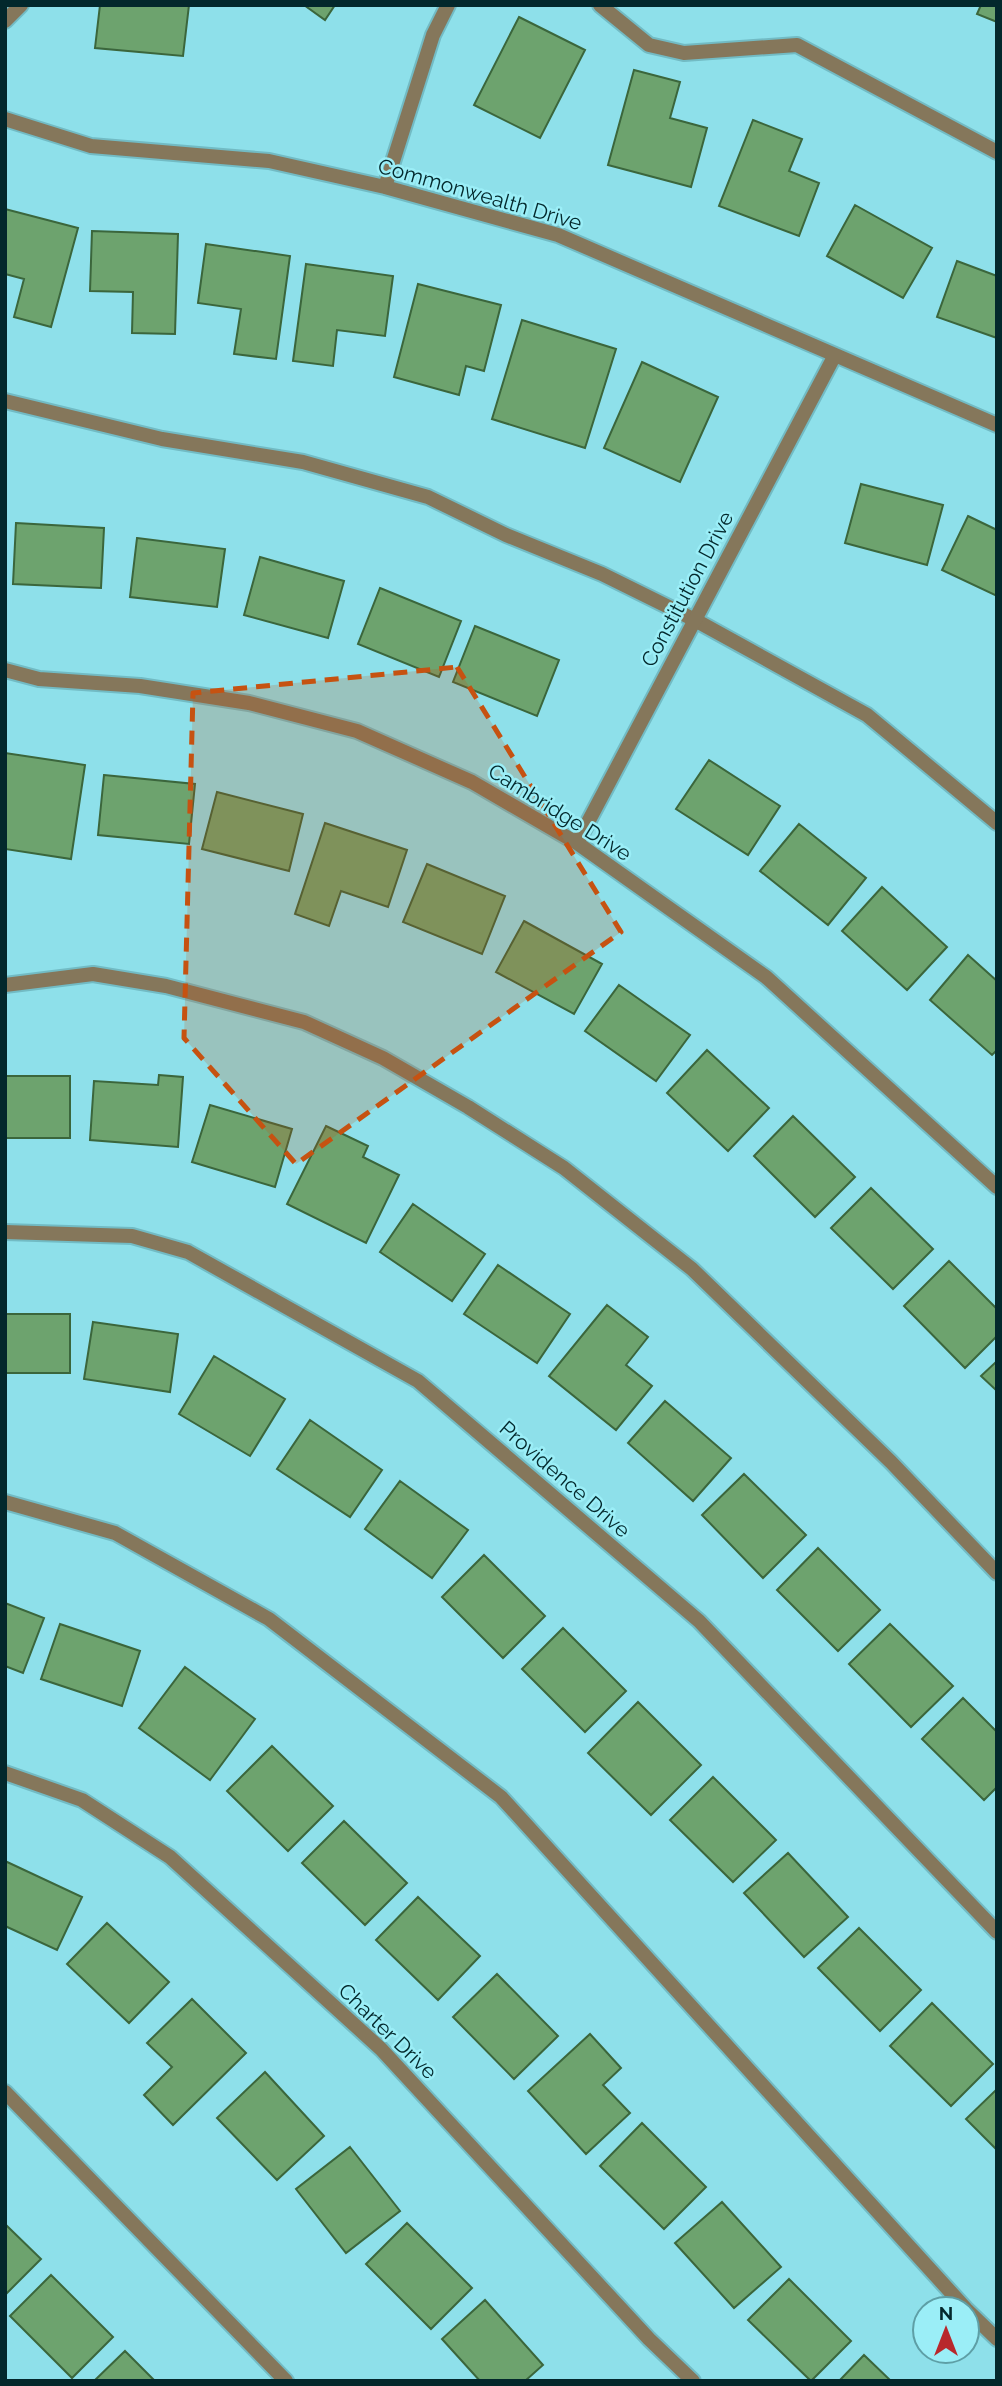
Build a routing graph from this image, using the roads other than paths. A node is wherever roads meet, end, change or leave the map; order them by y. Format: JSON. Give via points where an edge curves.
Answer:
{"nodes":[{"id":1,"x":20,"y":5,"type":"edge"},
{"id":2,"x":448,"y":5,"type":"edge"},
{"id":3,"x":600,"y":5,"type":"edge"},
{"id":4,"x":5,"y":21,"type":"edge"},
{"id":5,"x":5,"y":119,"type":"edge"},
{"id":6,"x":997,"y":152,"type":"edge"},
{"id":7,"x":385,"y":187,"type":"junction"},
{"id":8,"x":835,"y":355,"type":"junction"},
{"id":9,"x":5,"y":401,"type":"edge"},
{"id":10,"x":997,"y":425,"type":"edge"},
{"id":11,"x":695,"y":620,"type":"junction"},
{"id":12,"x":5,"y":670,"type":"edge"},
{"id":13,"x":997,"y":823,"type":"edge"},
{"id":14,"x":577,"y":843,"type":"junction"},
{"id":15,"x":5,"y":985,"type":"edge"},
{"id":16,"x":997,"y":1187,"type":"edge"},
{"id":17,"x":5,"y":1232,"type":"edge"},
{"id":18,"x":5,"y":1502,"type":"edge"},
{"id":19,"x":997,"y":1573,"type":"edge"},
{"id":20,"x":5,"y":1773,"type":"edge"},
{"id":21,"x":997,"y":1932,"type":"edge"},
{"id":22,"x":5,"y":2092,"type":"edge"},
{"id":23,"x":954,"y":2295,"type":"edge"},
{"id":24,"x":981,"y":2323,"type":"edge"},
{"id":25,"x":997,"y":2339,"type":"edge"},
{"id":26,"x":286,"y":2381,"type":"edge"},
{"id":27,"x":694,"y":2381,"type":"edge"}],
"edges":[{"from":1,"to":4,"type":"street"},
{"from":2,"to":7,"type":"street","via":[[433,35]]},
{"from":3,"to":6,"type":"street","via":[[649,45],[684,53],[797,45]]},
{"from":5,"to":7,"type":"street","name":"Commonwealth Drive","via":[[91,146],[269,161]]},
{"from":7,"to":8,"type":"street","name":"Commonwealth Drive","via":[[558,234]]},
{"from":8,"to":10,"type":"street","name":"Commonwealth Drive"},
{"from":8,"to":11,"type":"street","name":"Constitution Drive"},
{"from":9,"to":11,"type":"street","via":[[162,439],[303,462],[428,497]]},
{"from":11,"to":13,"type":"street","via":[[867,715]]},
{"from":11,"to":14,"type":"street","name":"Constitution Drive"},
{"from":12,"to":14,"type":"street","name":"Cambridge Drive","via":[[39,679],[141,686],[249,703],[357,731],[472,782]]},
{"from":14,"to":16,"type":"street","name":"Cambridge Drive","via":[[766,976]]},
{"from":15,"to":19,"type":"street","via":[[93,974],[166,986],[304,1023],[383,1059],[468,1107],[564,1168],[692,1269],[891,1462]]},
{"from":17,"to":21,"type":"street","name":"Providence Drive","via":[[132,1236],[188,1252],[418,1381],[699,1621]]},
{"from":18,"to":23,"type":"street","via":[[115,1533],[269,1619],[501,1797]]},
{"from":20,"to":27,"type":"street","name":"Charter Drive","via":[[82,1800],[170,1857],[382,2049],[649,2339]]},
{"from":22,"to":26,"type":"street"},
{"from":24,"to":25,"type":"street"}]}
